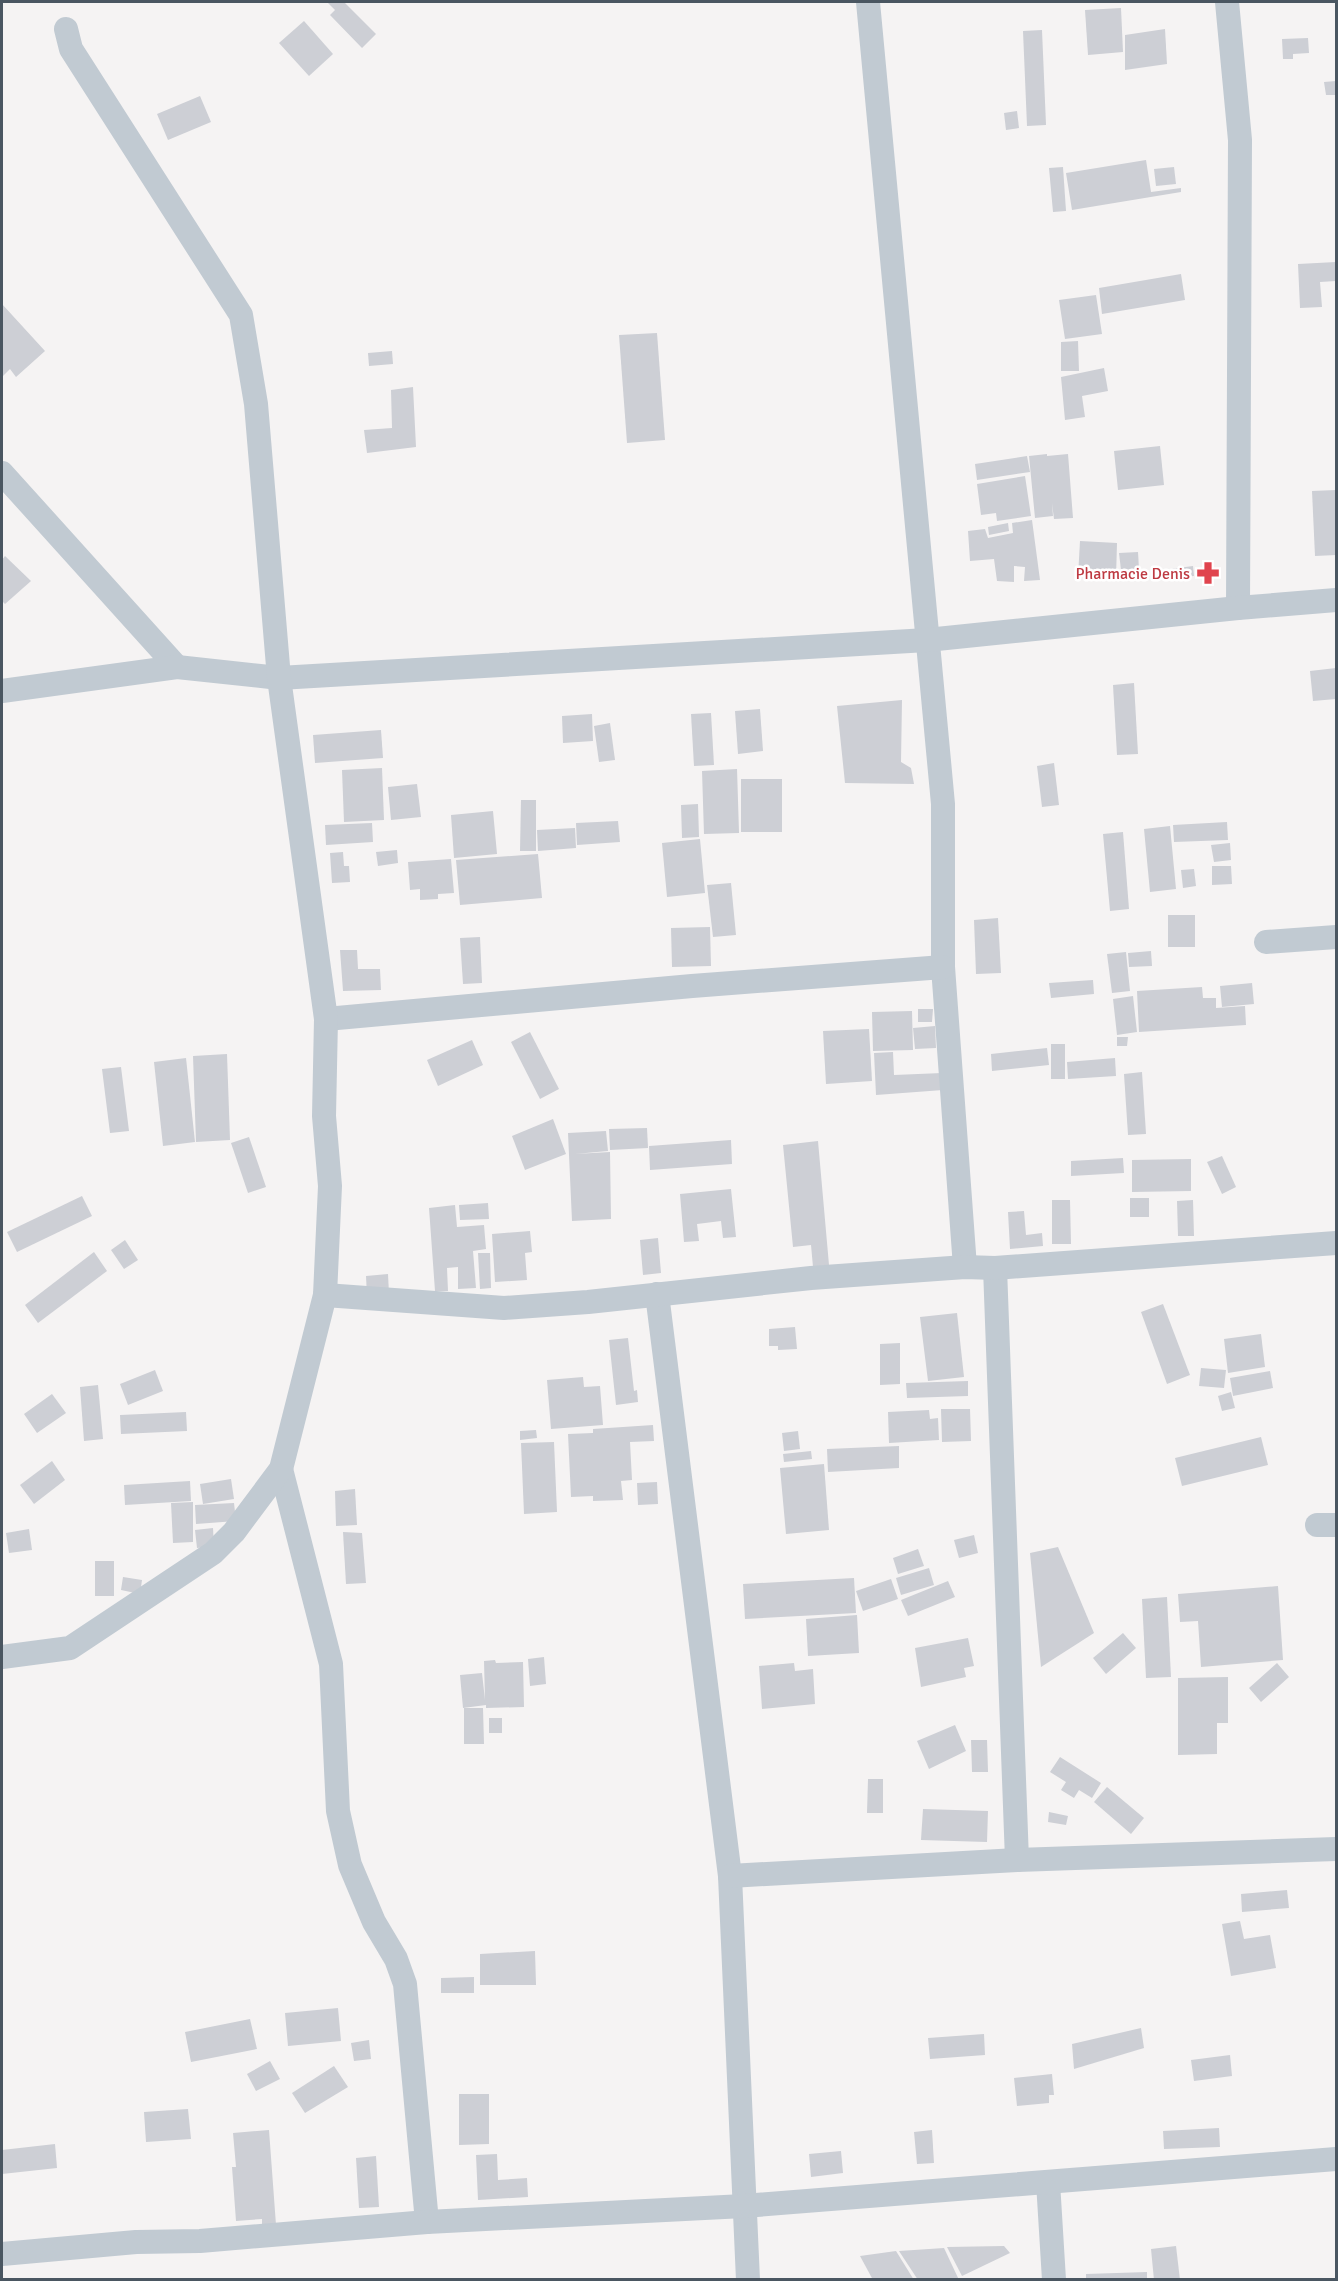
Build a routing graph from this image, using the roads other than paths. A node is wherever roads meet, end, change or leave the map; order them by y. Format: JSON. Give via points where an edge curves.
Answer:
{"nodes":[{"id":1,"x":868,"y":2,"type":"edge"},
{"id":2,"x":1227,"y":2,"type":"edge"},
{"id":3,"x":66,"y":29,"type":"dead end"},
{"id":4,"x":2,"y":473,"type":"edge"},
{"id":5,"x":1336,"y":600,"type":"edge"},
{"id":6,"x":1238,"y":608,"type":"junction"},
{"id":7,"x":927,"y":640,"type":"junction"},
{"id":8,"x":177,"y":667,"type":"junction"},
{"id":9,"x":279,"y":678,"type":"junction"},
{"id":10,"x":2,"y":691,"type":"edge"},
{"id":11,"x":1336,"y":937,"type":"edge"},
{"id":12,"x":1266,"y":942,"type":"dead end"},
{"id":13,"x":943,"y":967,"type":"junction"},
{"id":14,"x":326,"y":1018,"type":"junction"},
{"id":15,"x":1336,"y":1243,"type":"edge"},
{"id":16,"x":965,"y":1267,"type":"junction"},
{"id":17,"x":995,"y":1268,"type":"junction"},
{"id":18,"x":657,"y":1294,"type":"junction"},
{"id":19,"x":325,"y":1295,"type":"junction"},
{"id":20,"x":281,"y":1469,"type":"junction"},
{"id":21,"x":2,"y":1657,"type":"edge"},
{"id":22,"x":1336,"y":1849,"type":"edge"},
{"id":23,"x":1017,"y":1860,"type":"junction"},
{"id":24,"x":730,"y":1876,"type":"junction"},
{"id":25,"x":1336,"y":2159,"type":"edge"},
{"id":26,"x":1048,"y":2182,"type":"junction"},
{"id":27,"x":744,"y":2206,"type":"junction"},
{"id":28,"x":427,"y":2222,"type":"junction"},
{"id":29,"x":2,"y":2254,"type":"edge"},
{"id":30,"x":748,"y":2280,"type":"edge"},
{"id":31,"x":1054,"y":2280,"type":"edge"}],
"edges":[{"from":1,"to":7,"type":"street"},
{"from":2,"to":6,"type":"street","via":[[1240,140]]},
{"from":3,"to":9,"type":"street","via":[[71,49],[241,315],[255,404]]},
{"from":4,"to":8,"type":"street"},
{"from":5,"to":6,"type":"street"},
{"from":6,"to":7,"type":"street"},
{"from":7,"to":9,"type":"street"},
{"from":7,"to":13,"type":"street","via":[[943,804]]},
{"from":8,"to":9,"type":"street"},
{"from":8,"to":10,"type":"street"},
{"from":9,"to":14,"type":"street"},
{"from":11,"to":12,"type":"street"},
{"from":13,"to":14,"type":"street"},
{"from":13,"to":16,"type":"street"},
{"from":14,"to":19,"type":"street","via":[[324,1116],[330,1186]]},
{"from":15,"to":17,"type":"street"},
{"from":16,"to":17,"type":"street"},
{"from":16,"to":18,"type":"street"},
{"from":17,"to":23,"type":"street"},
{"from":18,"to":19,"type":"street","via":[[504,1308]]},
{"from":18,"to":24,"type":"street"},
{"from":19,"to":20,"type":"street"},
{"from":20,"to":21,"type":"street","via":[[234,1532],[175,1578],[70,1648]]},
{"from":20,"to":28,"type":"street","via":[[331,1665],[338,1811],[350,1865],[405,1984]]},
{"from":22,"to":23,"type":"street"},
{"from":23,"to":24,"type":"street"},
{"from":24,"to":27,"type":"street"},
{"from":25,"to":26,"type":"street"},
{"from":26,"to":27,"type":"street"},
{"from":26,"to":31,"type":"street"},
{"from":27,"to":28,"type":"street"},
{"from":27,"to":30,"type":"street"},
{"from":28,"to":29,"type":"street"}]}
